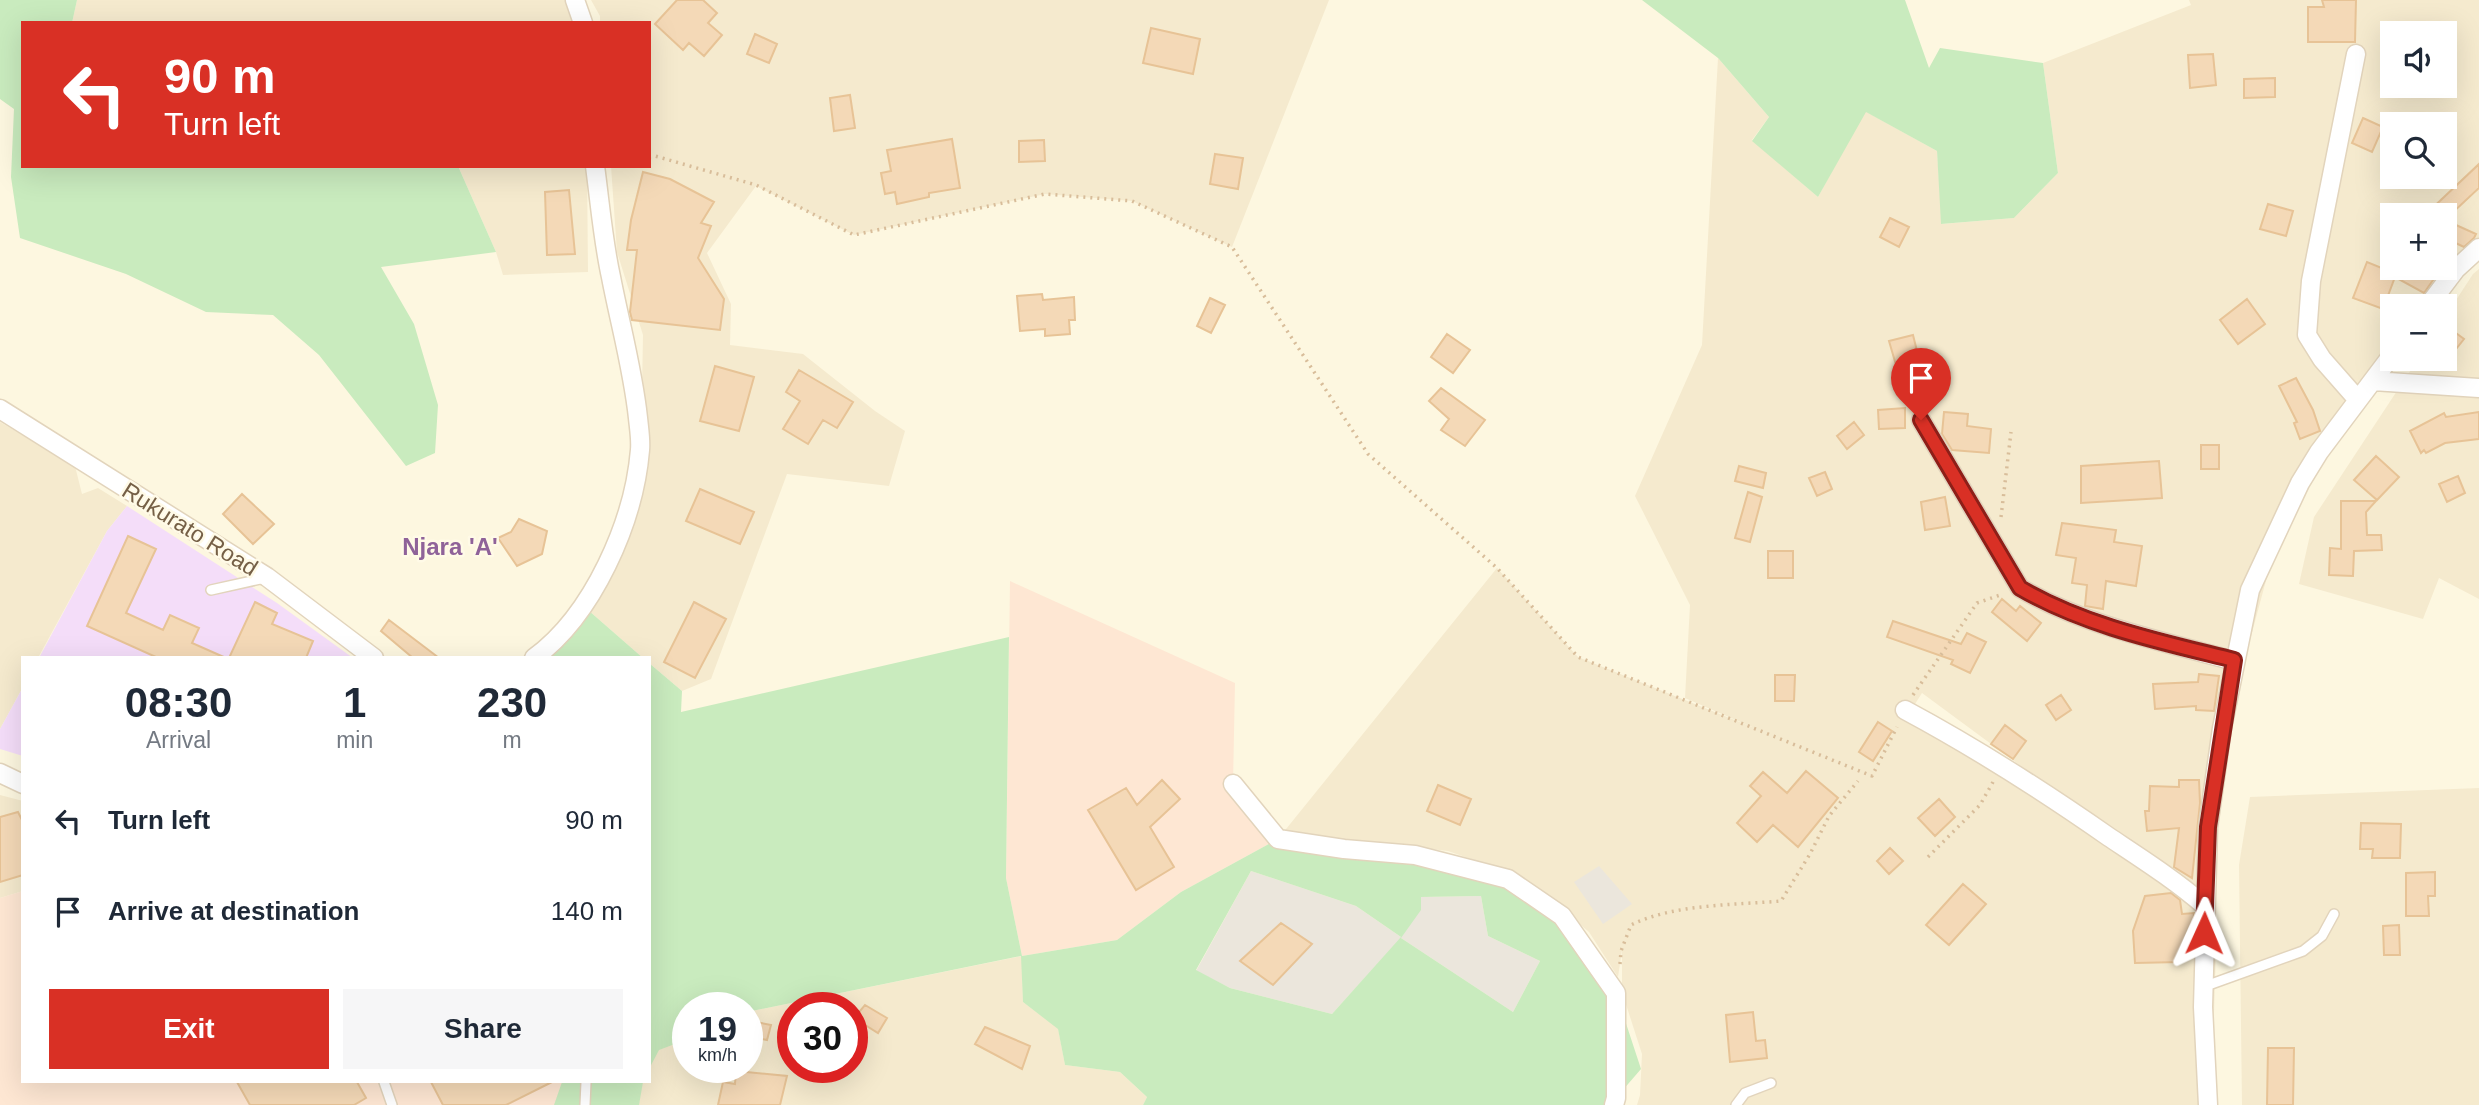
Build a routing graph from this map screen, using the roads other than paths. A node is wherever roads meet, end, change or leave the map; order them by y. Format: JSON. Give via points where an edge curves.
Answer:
{"nodes":[{"id":1,"x":575,"y":0,"type":"edge"},
{"id":2,"x":582,"y":21,"type":"edge"},
{"id":3,"x":2356,"y":54,"type":"dead end"},
{"id":4,"x":595,"y":168,"type":"edge"},
{"id":5,"x":2479,"y":248,"type":"edge"},
{"id":6,"x":2437,"y":294,"type":"edge"},
{"id":7,"x":2380,"y":371,"type":"edge"},
{"id":8,"x":2373,"y":381,"type":"junction"},
{"id":9,"x":2479,"y":388,"type":"edge"},
{"id":10,"x":2358,"y":400,"type":"junction"},
{"id":11,"x":0,"y":409,"type":"edge"},
{"id":12,"x":1921,"y":420,"type":"dead end"},
{"id":13,"x":267,"y":578,"type":"junction"},
{"id":14,"x":211,"y":590,"type":"dead end"},
{"id":15,"x":371,"y":656,"type":"edge"},
{"id":16,"x":537,"y":656,"type":"edge"},
{"id":17,"x":2234,"y":660,"type":"junction"},
{"id":18,"x":1905,"y":710,"type":"road end"},
{"id":19,"x":0,"y":773,"type":"edge"},
{"id":20,"x":21,"y":783,"type":"edge"},
{"id":21,"x":1233,"y":784,"type":"dead end"},
{"id":22,"x":2204,"y":906,"type":"junction"},
{"id":23,"x":2334,"y":914,"type":"dead end"},
{"id":24,"x":2203,"y":987,"type":"junction"},
{"id":25,"x":384,"y":1083,"type":"edge"},
{"id":26,"x":586,"y":1083,"type":"edge"},
{"id":27,"x":1772,"y":1083,"type":"dead end"},
{"id":28,"x":391,"y":1104,"type":"edge"},
{"id":29,"x":585,"y":1105,"type":"edge"},
{"id":30,"x":1614,"y":1105,"type":"edge"},
{"id":31,"x":1735,"y":1105,"type":"edge"},
{"id":32,"x":2208,"y":1105,"type":"edge"}],
"edges":[{"from":1,"to":2,"type":"street"},
{"from":3,"to":10,"type":"street","via":[[2311,281],[2308,335],[2322,359]]},
{"from":4,"to":16,"type":"street","via":[[610,274],[635,387],[640,448],[618,540],[600,579],[580,612]]},
{"from":5,"to":6,"type":"street"},
{"from":7,"to":8,"type":"street"},
{"from":8,"to":9,"type":"street"},
{"from":8,"to":10,"type":"street"},
{"from":10,"to":17,"type":"street","via":[[2300,483],[2253,579]]},
{"from":11,"to":13,"type":"street","name":"Rukurato Road"},
{"from":12,"to":17,"type":"street","via":[[2020,588],[2083,618]]},
{"from":13,"to":14,"type":"lane"},
{"from":13,"to":15,"type":"street","name":"Rukurato Road"},
{"from":17,"to":22,"type":"street","via":[[2208,827]]},
{"from":18,"to":22,"type":"street","via":[[2003,765]]},
{"from":19,"to":20,"type":"street"},
{"from":21,"to":30,"type":"street","via":[[1278,839],[1415,855],[1508,879],[1562,916],[1616,993]]},
{"from":22,"to":24,"type":"street"},
{"from":23,"to":24,"type":"lane","via":[[2322,936],[2303,951]]},
{"from":24,"to":32,"type":"street"},
{"from":25,"to":28,"type":"lane"},
{"from":26,"to":29,"type":"lane"},
{"from":27,"to":31,"type":"lane","via":[[1745,1093]]}]}
